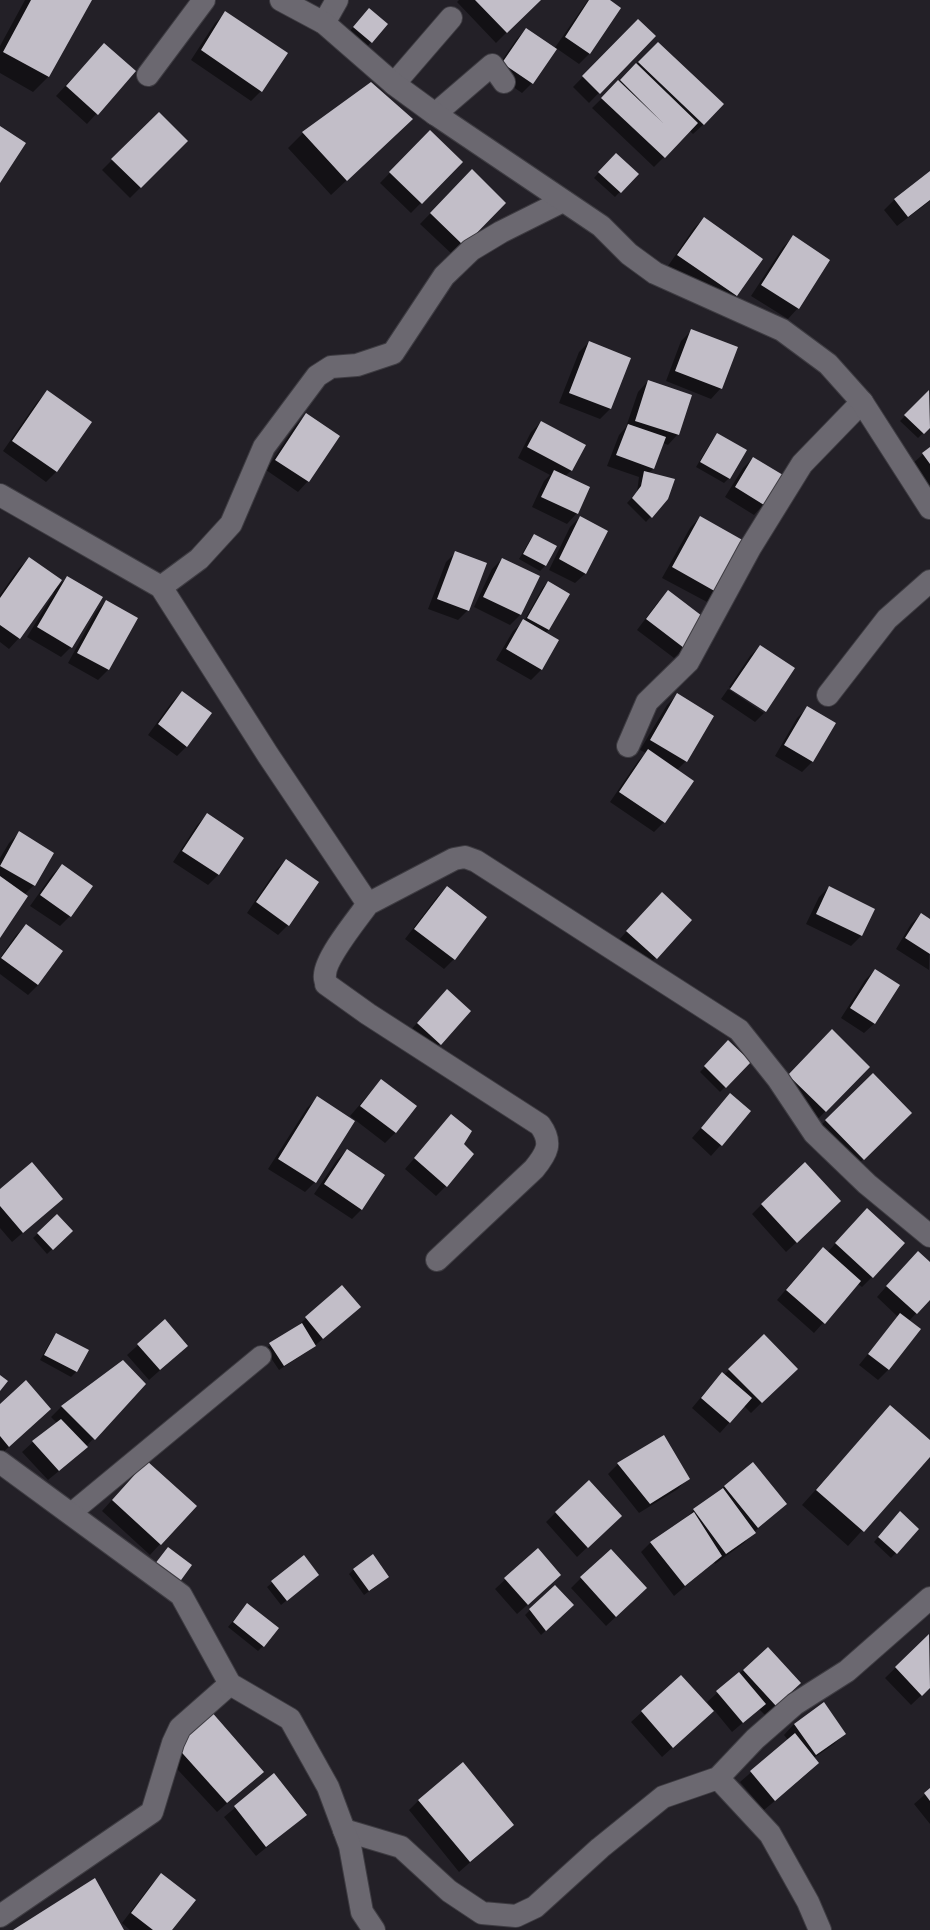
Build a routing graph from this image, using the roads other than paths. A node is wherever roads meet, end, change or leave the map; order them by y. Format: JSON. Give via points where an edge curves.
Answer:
{"nodes":[{"id":1,"x":204,"y":0,"type":"edge"},
{"id":2,"x":281,"y":0,"type":"edge"},
{"id":3,"x":337,"y":0,"type":"edge"},
{"id":4,"x":451,"y":18,"type":"dead end"},
{"id":5,"x":324,"y":23,"type":"junction"},
{"id":6,"x":148,"y":75,"type":"dead end"},
{"id":7,"x":504,"y":82,"type":"dead end"},
{"id":8,"x":394,"y":84,"type":"junction"},
{"id":9,"x":435,"y":114,"type":"junction"},
{"id":10,"x":563,"y":201,"type":"junction"},
{"id":11,"x":862,"y":402,"type":"junction"},
{"id":12,"x":0,"y":495,"type":"edge"},
{"id":13,"x":930,"y":508,"type":"edge"},
{"id":14,"x":930,"y":581,"type":"edge"},
{"id":15,"x":161,"y":587,"type":"junction"},
{"id":16,"x":828,"y":695,"type":"dead end"},
{"id":17,"x":628,"y":746,"type":"dead end"},
{"id":18,"x":368,"y":904,"type":"junction"},
{"id":19,"x":930,"y":1236,"type":"edge"},
{"id":20,"x":437,"y":1260,"type":"dead end"},
{"id":21,"x":261,"y":1356,"type":"dead end"},
{"id":22,"x":0,"y":1463,"type":"edge"},
{"id":23,"x":70,"y":1514,"type":"junction"},
{"id":24,"x":930,"y":1598,"type":"edge"},
{"id":25,"x":230,"y":1684,"type":"junction"},
{"id":26,"x":718,"y":1778,"type":"junction"},
{"id":27,"x":347,"y":1838,"type":"junction"},
{"id":28,"x":0,"y":1916,"type":"edge"},
{"id":29,"x":374,"y":1930,"type":"edge"},
{"id":30,"x":820,"y":1930,"type":"edge"}],
"edges":[{"from":1,"to":6,"type":"street"},
{"from":2,"to":5,"type":"street"},
{"from":3,"to":5,"type":"street"},
{"from":4,"to":8,"type":"street"},
{"from":5,"to":8,"type":"street"},
{"from":7,"to":9,"type":"street","via":[[492,65]]},
{"from":8,"to":9,"type":"street"},
{"from":9,"to":10,"type":"street"},
{"from":10,"to":11,"type":"street","via":[[601,226],[629,254],[655,273],[782,330],[828,364]]},
{"from":10,"to":15,"type":"street","via":[[471,250],[444,276],[393,353],[357,365],[331,367],[317,376],[264,447],[231,524],[199,559]]},
{"from":11,"to":13,"type":"street"},
{"from":11,"to":17,"type":"street","via":[[802,464],[750,548],[688,662],[647,702]]},
{"from":12,"to":15,"type":"street"},
{"from":14,"to":16,"type":"street","via":[[887,618]]},
{"from":15,"to":18,"type":"street","via":[[268,755]]},
{"from":18,"to":19,"type":"street","via":[[454,859],[465,857],[476,861],[739,1030],[778,1079],[814,1133],[867,1184]]},
{"from":18,"to":20,"type":"street","via":[[327,966],[324,974],[326,984],[540,1125],[548,1143],[545,1156],[534,1169]]},
{"from":21,"to":23,"type":"lane"},
{"from":22,"to":23,"type":"street"},
{"from":23,"to":25,"type":"street","via":[[181,1595]]},
{"from":24,"to":26,"type":"street","via":[[847,1671],[795,1704],[755,1739]]},
{"from":25,"to":27,"type":"street","via":[[290,1718],[328,1787]]},
{"from":25,"to":28,"type":"street","via":[[180,1728],[152,1812]]},
{"from":26,"to":27,"type":"street","via":[[663,1797],[600,1848],[535,1907],[516,1916],[482,1913],[449,1891],[401,1847]]},
{"from":26,"to":30,"type":"street","via":[[770,1834],[808,1902]]},
{"from":27,"to":29,"type":"street","via":[[362,1912]]}]}
